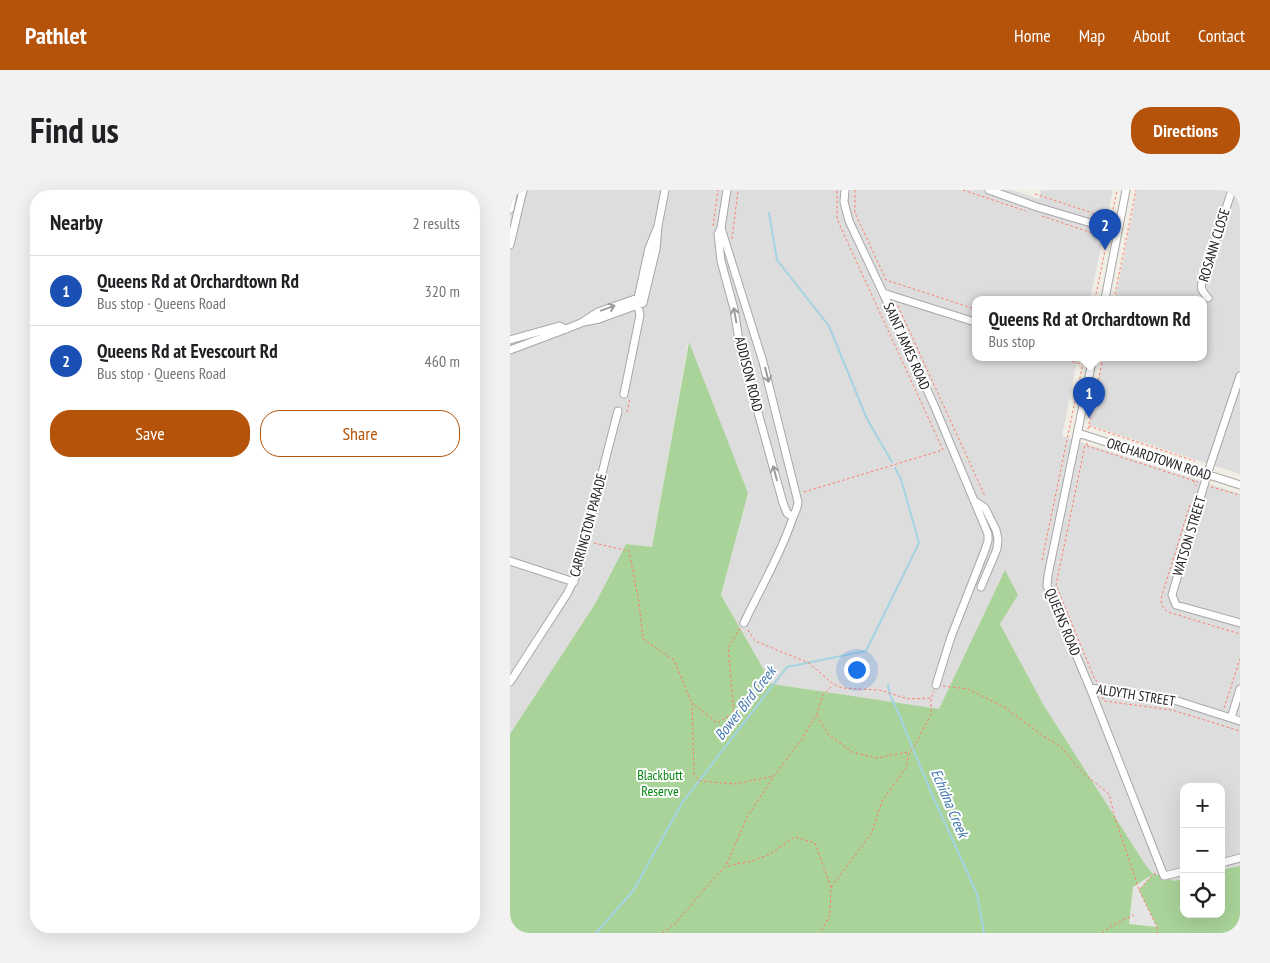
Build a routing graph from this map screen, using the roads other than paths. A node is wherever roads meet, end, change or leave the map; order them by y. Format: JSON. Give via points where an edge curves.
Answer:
{"nodes":[{"id":1,"x":514,"y":190,"type":"edge"},
{"id":2,"x":523,"y":190,"type":"edge"},
{"id":3,"x":665,"y":190,"type":"edge"},
{"id":4,"x":727,"y":190,"type":"edge"},
{"id":5,"x":845,"y":190,"type":"edge"},
{"id":6,"x":989,"y":190,"type":"edge"},
{"id":7,"x":1126,"y":190,"type":"edge"},
{"id":8,"x":1231,"y":190,"type":"edge"},
{"id":9,"x":1240,"y":193,"type":"edge"},
{"id":10,"x":510,"y":209,"type":"edge"},
{"id":11,"x":658,"y":226,"type":"junction"},
{"id":12,"x":721,"y":228,"type":"junction"},
{"id":13,"x":1118,"y":231,"type":"junction"},
{"id":14,"x":510,"y":245,"type":"edge"},
{"id":15,"x":883,"y":293,"type":"junction"},
{"id":16,"x":1106,"y":296,"type":"edge"},
{"id":17,"x":1206,"y":296,"type":"edge"},
{"id":18,"x":638,"y":306,"type":"junction"},
{"id":19,"x":972,"y":321,"type":"edge"},
{"id":20,"x":581,"y":323,"type":"junction"},
{"id":21,"x":566,"y":330,"type":"junction"},
{"id":22,"x":510,"y":340,"type":"edge"},
{"id":23,"x":510,"y":350,"type":"edge"},
{"id":24,"x":1088,"y":361,"type":"edge"},
{"id":25,"x":1240,"y":376,"type":"edge"},
{"id":26,"x":624,"y":394,"type":"dead end"},
{"id":27,"x":618,"y":410,"type":"dead end"},
{"id":28,"x":1078,"y":433,"type":"junction"},
{"id":29,"x":1207,"y":475,"type":"junction"},
{"id":30,"x":1240,"y":485,"type":"edge"},
{"id":31,"x":975,"y":502,"type":"junction"},
{"id":32,"x":793,"y":517,"type":"junction"},
{"id":33,"x":510,"y":561,"type":"edge"},
{"id":34,"x":574,"y":582,"type":"junction"},
{"id":35,"x":981,"y":587,"type":"dead end"},
{"id":36,"x":744,"y":623,"type":"road end"},
{"id":37,"x":1240,"y":623,"type":"edge"},
{"id":38,"x":510,"y":682,"type":"edge"},
{"id":39,"x":936,"y":685,"type":"road end"},
{"id":40,"x":1090,"y":688,"type":"junction"},
{"id":41,"x":1240,"y":689,"type":"edge"},
{"id":42,"x":1231,"y":718,"type":"junction"},
{"id":43,"x":1240,"y":721,"type":"edge"},
{"id":44,"x":1240,"y":858,"type":"edge"},
{"id":45,"x":1225,"y":862,"type":"edge"},
{"id":46,"x":1180,"y":872,"type":"edge"}],
"edges":[{"from":1,"to":10,"type":"street"},
{"from":2,"to":14,"type":"street"},
{"from":3,"to":11,"type":"street"},
{"from":4,"to":12,"type":"street","name":"ADDISON ROAD"},
{"from":5,"to":15,"type":"street","name":"SAINT JAMES ROAD","via":[[846,214]]},
{"from":6,"to":13,"type":"street"},
{"from":7,"to":13,"type":"street"},
{"from":8,"to":9,"type":"street"},
{"from":8,"to":17,"type":"street","name":"ROSANN CLOSE","via":[[1201,286]]},
{"from":11,"to":18,"type":"street","via":[[643,303]]},
{"from":20,"to":11,"type":"street","one_way":true,"via":[[598,312],[638,298],[649,248]]},
{"from":12,"to":32,"type":"street","name":"ADDISON ROAD","one_way":true,"via":[[763,362],[798,502]]},
{"from":32,"to":12,"type":"street","name":"ADDISON ROAD","one_way":true,"via":[[783,503],[740,347],[721,261],[718,234]]},
{"from":13,"to":16,"type":"street"},
{"from":15,"to":19,"type":"street"},
{"from":15,"to":31,"type":"street","name":"SAINT JAMES ROAD"},
{"from":18,"to":20,"type":"street"},
{"from":18,"to":26,"type":"street","via":[[640,315]]},
{"from":20,"to":21,"type":"street"},
{"from":21,"to":22,"type":"street","via":[[559,326]]},
{"from":21,"to":23,"type":"street"},
{"from":24,"to":28,"type":"street","name":"QUEENS ROAD"},
{"from":25,"to":29,"type":"street","name":"WATSON STREET"},
{"from":27,"to":34,"type":"street","name":"CARRINGTON PARADE"},
{"from":28,"to":29,"type":"street","name":"ORCHARDTOWN ROAD"},
{"from":28,"to":40,"type":"street","name":"QUEENS ROAD","via":[[1047,586]]},
{"from":29,"to":30,"type":"street","name":"ORCHARDTOWN ROAD"},
{"from":29,"to":37,"type":"street","name":"WATSON STREET","via":[[1172,594],[1176,605]]},
{"from":31,"to":35,"type":"street","name":"SAINT JAMES ROAD","via":[[985,508],[998,539]]},
{"from":31,"to":39,"type":"street","name":"SAINT JAMES ROAD","via":[[988,541]]},
{"from":32,"to":36,"type":"street","name":"ADDISON ROAD"},
{"from":33,"to":34,"type":"street"},
{"from":34,"to":38,"type":"street","name":"CARRINGTON PARADE"},
{"from":40,"to":42,"type":"street","name":"ALDYTH STREET","via":[[1171,698]]},
{"from":40,"to":46,"type":"street","name":"QUEENS ROAD","via":[[1164,876]]},
{"from":41,"to":42,"type":"street"},
{"from":42,"to":43,"type":"street","name":"ALDYTH STREET"},
{"from":44,"to":45,"type":"street"}]}
